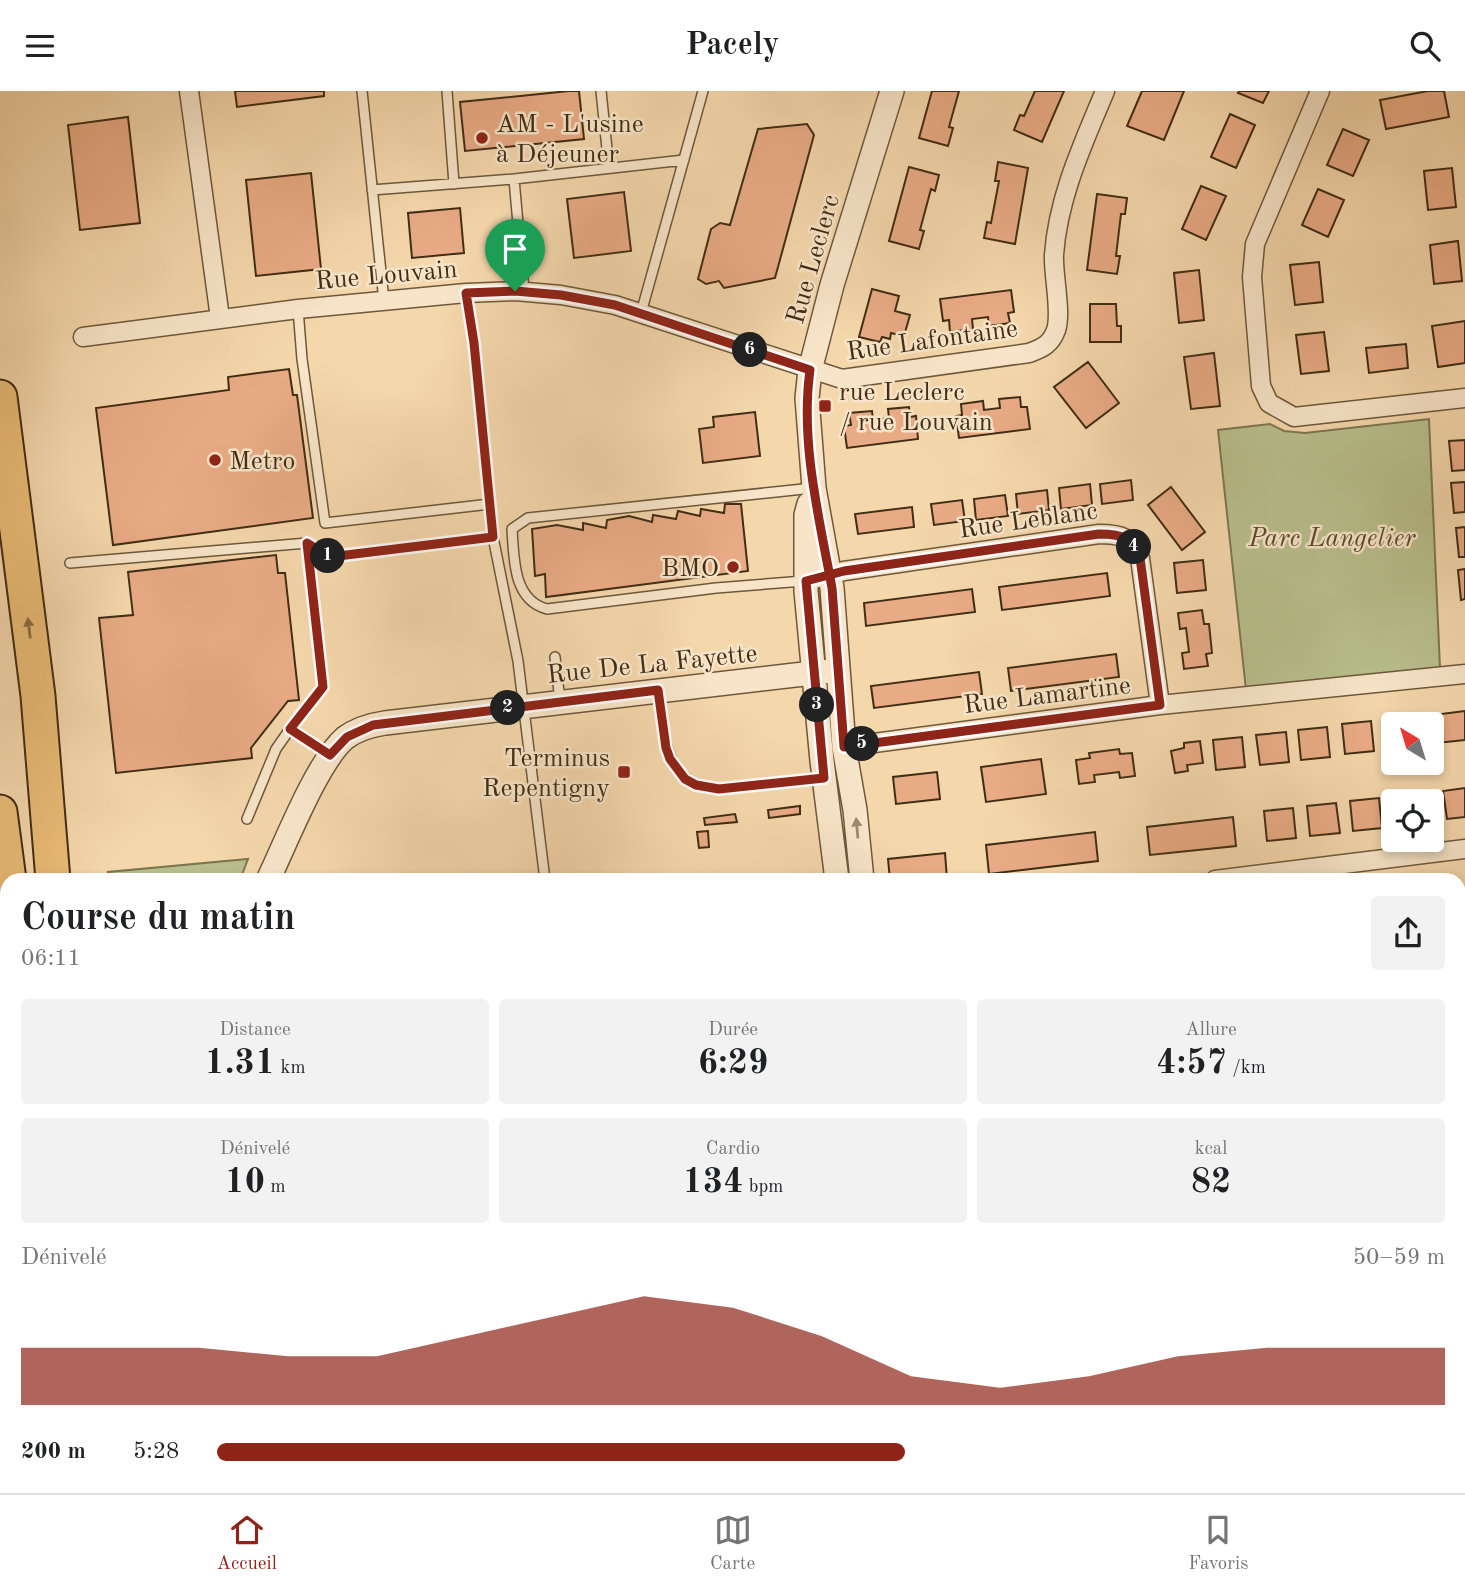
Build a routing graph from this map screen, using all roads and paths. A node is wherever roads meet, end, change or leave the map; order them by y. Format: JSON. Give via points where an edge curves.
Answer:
{"nodes":[{"id":1,"x":189,"y":91,"type":"edge"},
{"id":2,"x":362,"y":91,"type":"edge"},
{"id":3,"x":447,"y":91,"type":"edge"},
{"id":4,"x":601,"y":91,"type":"edge"},
{"id":5,"x":703,"y":91,"type":"edge"},
{"id":6,"x":892,"y":91,"type":"edge"},
{"id":7,"x":1105,"y":91,"type":"edge"},
{"id":8,"x":1320,"y":91,"type":"edge"},
{"id":9,"x":684,"y":160,"type":"junction"},
{"id":10,"x":609,"y":169,"type":"junction"},
{"id":11,"x":514,"y":179,"type":"junction"},
{"id":12,"x":454,"y":184,"type":"junction"},
{"id":13,"x":372,"y":190,"type":"junction"},
{"id":14,"x":524,"y":291,"type":"junction"},
{"id":15,"x":466,"y":293,"type":"junction"},
{"id":16,"x":384,"y":301,"type":"junction"},
{"id":17,"x":298,"y":309,"type":"junction"},
{"id":18,"x":641,"y":313,"type":"junction"},
{"id":19,"x":220,"y":318,"type":"junction"},
{"id":20,"x":83,"y":337,"type":"dead end"},
{"id":21,"x":810,"y":370,"type":"junction"},
{"id":22,"x":0,"y":397,"type":"edge"},
{"id":23,"x":1465,"y":398,"type":"edge"},
{"id":24,"x":814,"y":488,"type":"junction"},
{"id":25,"x":490,"y":504,"type":"junction"},
{"id":26,"x":493,"y":537,"type":"junction"},
{"id":27,"x":307,"y":543,"type":"junction"},
{"id":28,"x":70,"y":563,"type":"dead end"},
{"id":29,"x":830,"y":575,"type":"junction"},
{"id":30,"x":806,"y":581,"type":"junction"},
{"id":31,"x":555,"y":657,"type":"dead end"},
{"id":32,"x":838,"y":670,"type":"junction"},
{"id":33,"x":814,"y":673,"type":"junction"},
{"id":34,"x":1465,"y":674,"type":"edge"},
{"id":35,"x":658,"y":690,"type":"junction"},
{"id":36,"x":37,"y":696,"type":"junction"},
{"id":37,"x":560,"y":701,"type":"junction"},
{"id":38,"x":1160,"y":705,"type":"junction"},
{"id":39,"x":524,"y":706,"type":"junction"},
{"id":40,"x":290,"y":729,"type":"junction"},
{"id":41,"x":844,"y":747,"type":"junction"},
{"id":42,"x":330,"y":755,"type":"junction"},
{"id":43,"x":849,"y":775,"type":"junction"},
{"id":44,"x":824,"y":778,"type":"junction"},
{"id":45,"x":0,"y":811,"type":"edge"},
{"id":46,"x":247,"y":819,"type":"dead end"},
{"id":47,"x":1465,"y":849,"type":"edge"},
{"id":48,"x":8,"y":873,"type":"edge"},
{"id":49,"x":52,"y":873,"type":"edge"},
{"id":50,"x":72,"y":873,"type":"edge"},
{"id":51,"x":271,"y":873,"type":"edge"},
{"id":52,"x":544,"y":873,"type":"edge"},
{"id":53,"x":836,"y":873,"type":"edge"},
{"id":54,"x":861,"y":873,"type":"edge"},
{"id":55,"x":1271,"y":873,"type":"edge"}],
"edges":[{"from":1,"to":19,"type":"street"},
{"from":2,"to":13,"type":"lane"},
{"from":3,"to":12,"type":"lane"},
{"from":4,"to":10,"type":"lane"},
{"from":5,"to":9,"type":"lane"},
{"from":6,"to":21,"type":"street","name":"Rue Leclerc"},
{"from":7,"to":21,"type":"street","name":"Rue Lafontaine","via":[[1068,181],[1058,226],[1054,257],[1058,326],[1051,341],[1029,353],[852,378]]},
{"from":8,"to":23,"type":"street","via":[[1255,244],[1252,277],[1261,386],[1269,403],[1294,417]]},
{"from":9,"to":10,"type":"lane"},
{"from":9,"to":18,"type":"lane"},
{"from":10,"to":11,"type":"lane"},
{"from":11,"to":12,"type":"lane"},
{"from":11,"to":14,"type":"lane"},
{"from":12,"to":13,"type":"lane"},
{"from":13,"to":16,"type":"lane"},
{"from":14,"to":15,"type":"street","name":"Rue Louvain"},
{"from":14,"to":18,"type":"street","name":"Rue Louvain"},
{"from":15,"to":16,"type":"street","name":"Rue Louvain"},
{"from":15,"to":25,"type":"lane"},
{"from":16,"to":17,"type":"street","name":"Rue Louvain"},
{"from":17,"to":19,"type":"street","name":"Rue Louvain"},
{"from":17,"to":25,"type":"lane","via":[[325,523]]},
{"from":18,"to":21,"type":"street","name":"Rue Louvain"},
{"from":19,"to":20,"type":"street","name":"Rue Louvain"},
{"from":21,"to":24,"type":"street","name":"Rue Leclerc","via":[[807,412]]},
{"from":36,"to":22,"type":"highway","one_way":true},
{"from":24,"to":29,"type":"street","name":"Rue Leclerc"},
{"from":24,"to":30,"type":"street","name":"Rue Leclerc","via":[[806,515]]},
{"from":24,"to":30,"type":"lane","via":[[528,518],[512,529],[520,589],[535,606],[547,609]]},
{"from":25,"to":26,"type":"lane"},
{"from":26,"to":27,"type":"lane","via":[[330,557]]},
{"from":26,"to":39,"type":"lane"},
{"from":27,"to":28,"type":"lane"},
{"from":27,"to":40,"type":"lane","via":[[323,687]]},
{"from":29,"to":30,"type":"street","name":"Rue Leblanc"},
{"from":29,"to":32,"type":"street","name":"Rue Leclerc"},
{"from":29,"to":38,"type":"street","name":"Rue Leblanc","via":[[1117,534],[1132,542],[1140,558]]},
{"from":30,"to":33,"type":"street","name":"Rue Leclerc"},
{"from":31,"to":37,"type":"lane"},
{"from":32,"to":33,"type":"street","name":"Rue De La Fayette"},
{"from":32,"to":41,"type":"street","name":"Rue Leclerc"},
{"from":33,"to":35,"type":"street","name":"Rue De La Fayette"},
{"from":33,"to":44,"type":"street","name":"Rue Leclerc"},
{"from":34,"to":38,"type":"street","name":"Rue Lamartine"},
{"from":35,"to":37,"type":"street","name":"Rue De La Fayette"},
{"from":35,"to":44,"type":"lane","via":[[670,759],[685,779],[696,785],[719,789]]},
{"from":36,"to":49,"type":"highway"},
{"from":36,"to":50,"type":"highway"},
{"from":37,"to":39,"type":"street","name":"Rue De La Fayette"},
{"from":38,"to":41,"type":"street","name":"Rue Lamartine"},
{"from":39,"to":42,"type":"street","name":"Rue De La Fayette","via":[[373,725],[347,737]]},
{"from":39,"to":52,"type":"lane"},
{"from":40,"to":42,"type":"lane"},
{"from":40,"to":46,"type":"lane","via":[[276,749]]},
{"from":41,"to":43,"type":"street","name":"Rue Leclerc"},
{"from":42,"to":51,"type":"street","name":"Rue De La Fayette"},
{"from":43,"to":44,"type":"lane"},
{"from":54,"to":43,"type":"street","name":"Rue Leclerc","one_way":true},
{"from":44,"to":53,"type":"street","name":"Rue Leclerc"},
{"from":45,"to":48,"type":"highway"},
{"from":47,"to":55,"type":"street"}]}
